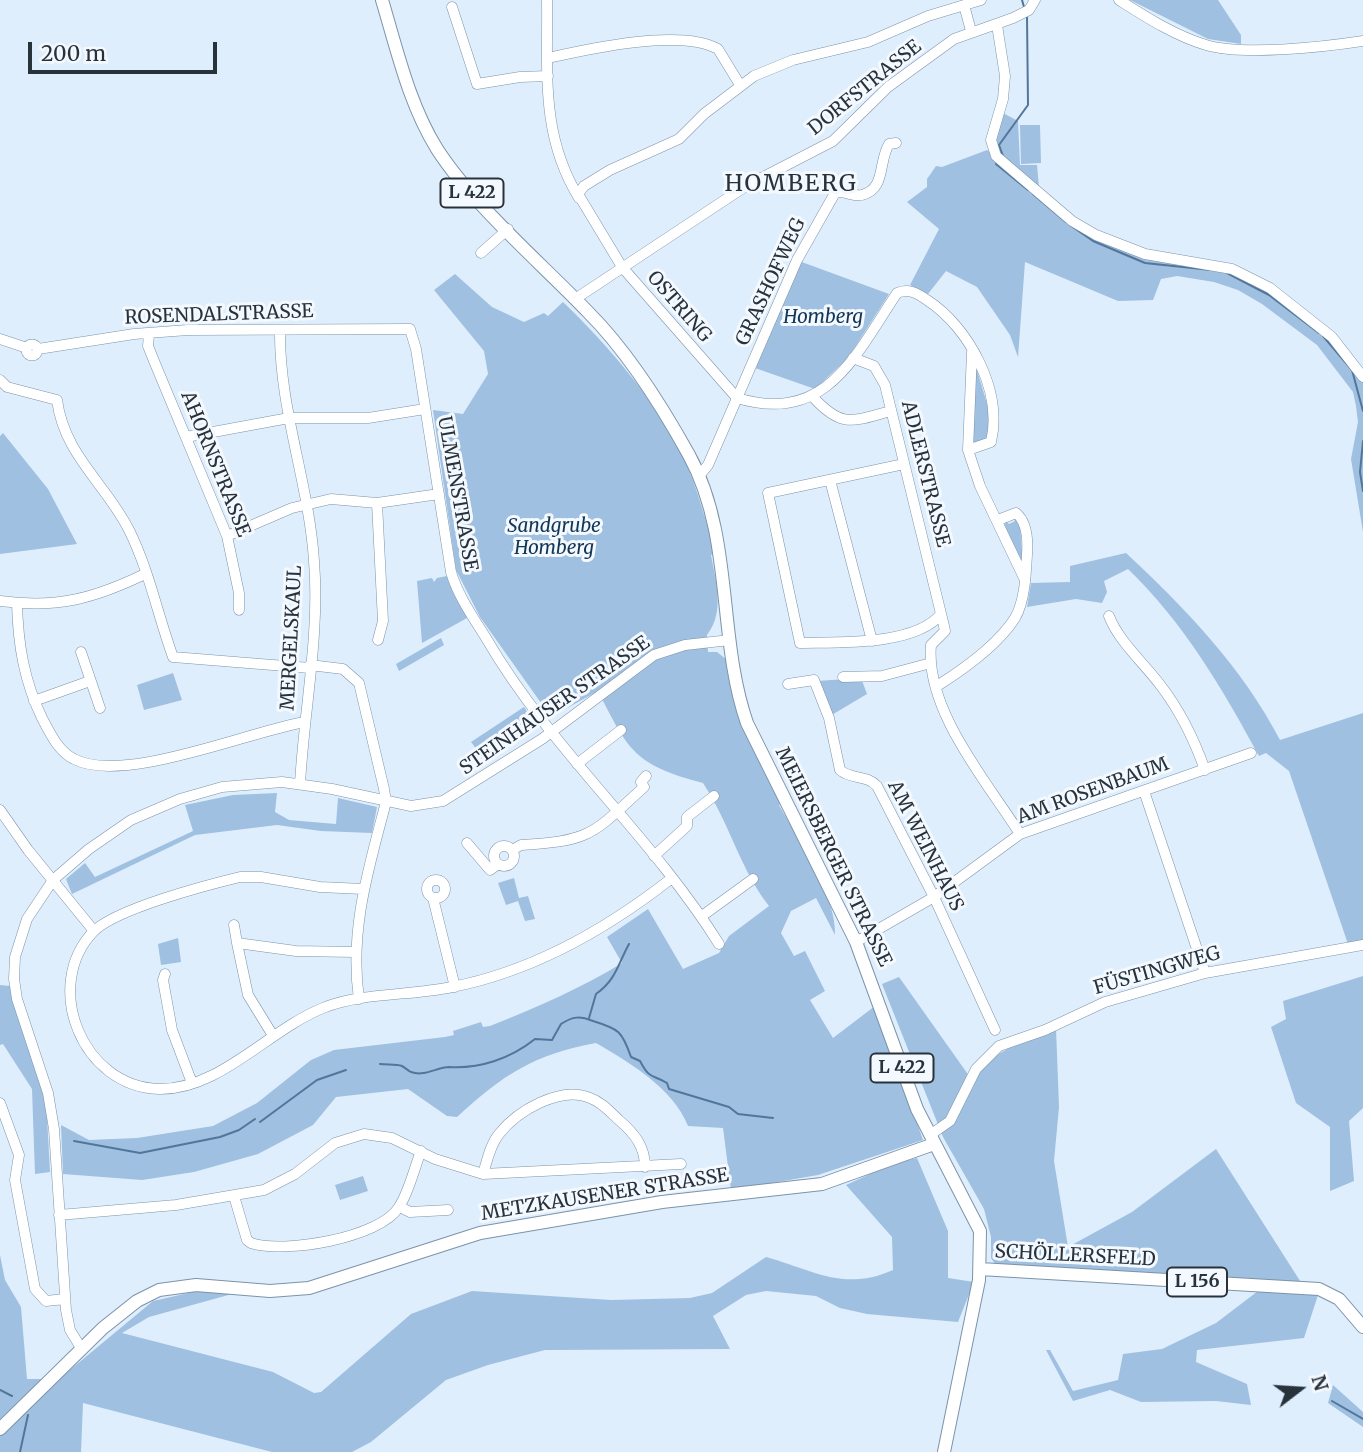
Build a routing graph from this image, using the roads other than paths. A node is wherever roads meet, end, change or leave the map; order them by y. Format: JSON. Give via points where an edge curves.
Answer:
{"nodes":[{"id":1,"x":382,"y":0,"type":"edge"},
{"id":2,"x":547,"y":0,"type":"edge"},
{"id":3,"x":981,"y":0,"type":"edge"},
{"id":4,"x":1035,"y":0,"type":"edge"},
{"id":5,"x":1119,"y":0,"type":"edge"},
{"id":6,"x":964,"y":5,"type":"junction"},
{"id":7,"x":452,"y":7,"type":"dead end"},
{"id":8,"x":997,"y":25,"type":"junction"},
{"id":9,"x":971,"y":31,"type":"junction"},
{"id":10,"x":1363,"y":41,"type":"edge"},
{"id":11,"x":548,"y":58,"type":"junction"},
{"id":12,"x":548,"y":76,"type":"junction"},
{"id":13,"x":740,"y":85,"type":"junction"},
{"id":14,"x":897,"y":143,"type":"dead end"},
{"id":15,"x":579,"y":199,"type":"junction"},
{"id":16,"x":508,"y":229,"type":"junction"},
{"id":17,"x":481,"y":253,"type":"dead end"},
{"id":18,"x":622,"y":267,"type":"junction"},
{"id":19,"x":575,"y":299,"type":"junction"},
{"id":20,"x":401,"y":327,"type":"joint"},
{"id":21,"x":280,"y":330,"type":"junction"},
{"id":22,"x":149,"y":334,"type":"junction"},
{"id":23,"x":0,"y":339,"type":"edge"},
{"id":24,"x":972,"y":352,"type":"junction"},
{"id":25,"x":853,"y":358,"type":"junction"},
{"id":26,"x":1363,"y":377,"type":"edge"},
{"id":27,"x":0,"y":380,"type":"edge"},
{"id":28,"x":813,"y":397,"type":"junction"},
{"id":29,"x":737,"y":398,"type":"junction"},
{"id":30,"x":425,"y":409,"type":"junction"},
{"id":31,"x":891,"y":411,"type":"junction"},
{"id":32,"x":289,"y":418,"type":"junction"},
{"id":33,"x":186,"y":437,"type":"junction"},
{"id":34,"x":968,"y":450,"type":"junction"},
{"id":35,"x":904,"y":464,"type":"junction"},
{"id":36,"x":699,"y":476,"type":"junction"},
{"id":37,"x":830,"y":480,"type":"junction"},
{"id":38,"x":439,"y":494,"type":"junction"},
{"id":39,"x":377,"y":503,"type":"junction"},
{"id":40,"x":309,"y":504,"type":"junction"},
{"id":41,"x":998,"y":520,"type":"junction"},
{"id":42,"x":227,"y":536,"type":"junction"},
{"id":43,"x":145,"y":574,"type":"junction"},
{"id":44,"x":1024,"y":578,"type":"junction"},
{"id":45,"x":0,"y":601,"type":"edge"},
{"id":46,"x":18,"y":603,"type":"junction"},
{"id":47,"x":239,"y":610,"type":"dead end"},
{"id":48,"x":941,"y":614,"type":"junction"},
{"id":49,"x":1109,"y":615,"type":"dead end"},
{"id":50,"x":920,"y":629,"type":"junction"},
{"id":51,"x":378,"y":640,"type":"dead end"},
{"id":52,"x":730,"y":640,"type":"junction"},
{"id":53,"x":872,"y":641,"type":"junction"},
{"id":54,"x":931,"y":645,"type":"junction"},
{"id":55,"x":81,"y":652,"type":"dead end"},
{"id":56,"x":931,"y":663,"type":"junction"},
{"id":57,"x":310,"y":667,"type":"junction"},
{"id":58,"x":843,"y":677,"type":"dead end"},
{"id":59,"x":90,"y":681,"type":"junction"},
{"id":60,"x":788,"y":684,"type":"dead end"},
{"id":61,"x":937,"y":686,"type":"junction"},
{"id":62,"x":34,"y":701,"type":"junction"},
{"id":63,"x":100,"y":708,"type":"dead end"},
{"id":64,"x":304,"y":722,"type":"junction"},
{"id":65,"x":621,"y":730,"type":"dead end"},
{"id":66,"x":551,"y":733,"type":"junction"},
{"id":67,"x":1251,"y":753,"type":"dead end"},
{"id":68,"x":577,"y":764,"type":"junction"},
{"id":69,"x":1205,"y":769,"type":"junction"},
{"id":70,"x":646,"y":776,"type":"dead end"},
{"id":71,"x":300,"y":784,"type":"junction"},
{"id":72,"x":1144,"y":792,"type":"junction"},
{"id":73,"x":714,"y":796,"type":"dead end"},
{"id":74,"x":386,"y":802,"type":"junction"},
{"id":75,"x":0,"y":810,"type":"edge"},
{"id":76,"x":617,"y":812,"type":"junction"},
{"id":77,"x":1020,"y":834,"type":"junction"},
{"id":78,"x":467,"y":843,"type":"dead end"},
{"id":79,"x":653,"y":856,"type":"junction"},
{"id":80,"x":672,"y":878,"type":"junction"},
{"id":81,"x":753,"y":879,"type":"dead end"},
{"id":82,"x":53,"y":880,"type":"junction"},
{"id":83,"x":363,"y":889,"type":"junction"},
{"id":84,"x":934,"y":897,"type":"junction"},
{"id":85,"x":433,"y":898,"type":"dead end"},
{"id":86,"x":702,"y":916,"type":"junction"},
{"id":87,"x":234,"y":925,"type":"dead end"},
{"id":88,"x":94,"y":931,"type":"junction"},
{"id":89,"x":856,"y":942,"type":"junction"},
{"id":90,"x":237,"y":943,"type":"junction"},
{"id":91,"x":719,"y":944,"type":"dead end"},
{"id":92,"x":1363,"y":945,"type":"edge"},
{"id":93,"x":355,"y":952,"type":"junction"},
{"id":94,"x":1205,"y":973,"type":"junction"},
{"id":95,"x":165,"y":974,"type":"dead end"},
{"id":96,"x":455,"y":987,"type":"junction"},
{"id":97,"x":359,"y":999,"type":"junction"},
{"id":98,"x":995,"y":1030,"type":"dead end"},
{"id":99,"x":272,"y":1034,"type":"junction"},
{"id":100,"x":192,"y":1083,"type":"junction"},
{"id":101,"x":0,"y":1103,"type":"edge"},
{"id":102,"x":932,"y":1140,"type":"junction"},
{"id":103,"x":421,"y":1152,"type":"junction"},
{"id":104,"x":681,"y":1164,"type":"dead end"},
{"id":105,"x":645,"y":1167,"type":"junction"},
{"id":106,"x":483,"y":1174,"type":"junction"},
{"id":107,"x":234,"y":1196,"type":"junction"},
{"id":108,"x":400,"y":1207,"type":"junction"},
{"id":109,"x":448,"y":1210,"type":"dead end"},
{"id":110,"x":59,"y":1215,"type":"junction"},
{"id":111,"x":980,"y":1269,"type":"junction"},
{"id":112,"x":65,"y":1299,"type":"junction"},
{"id":113,"x":1363,"y":1327,"type":"edge"},
{"id":114,"x":81,"y":1348,"type":"junction"},
{"id":115,"x":0,"y":1429,"type":"edge"},
{"id":116,"x":944,"y":1452,"type":"edge"}],
"edges":[{"from":1,"to":16,"type":"main road","number":"L 422","via":[[428,133],[457,176]]},
{"from":2,"to":11,"type":"street","name":"OSTRING"},
{"from":3,"to":6,"type":"street"},
{"from":4,"to":8,"type":"street","name":"DORFSTRASSE","via":[[1029,10]]},
{"from":5,"to":10,"type":"street","via":[[1207,46],[1239,50]]},
{"from":6,"to":9,"type":"street"},
{"from":6,"to":13,"type":"street","via":[[868,42],[793,60]]},
{"from":7,"to":12,"type":"street","via":[[477,84]]},
{"from":8,"to":9,"type":"street","name":"DORFSTRASSE"},
{"from":8,"to":26,"type":"street","via":[[1005,76],[991,140],[996,156],[1072,221],[1096,235],[1145,254],[1232,269],[1270,288],[1332,337]]},
{"from":9,"to":18,"type":"street","name":"DORFSTRASSE","via":[[888,87],[834,141],[746,186]]},
{"from":11,"to":12,"type":"street","name":"OSTRING"},
{"from":11,"to":13,"type":"street","via":[[618,44],[697,43],[718,49]]},
{"from":12,"to":15,"type":"street","name":"OSTRING","via":[[549,121],[556,153]]},
{"from":13,"to":15,"type":"street","via":[[679,139],[610,170],[584,186]]},
{"from":14,"to":29,"type":"street","name":"GRASHOFWEG","via":[[889,144],[881,156],[882,175],[877,186],[862,196],[835,193],[797,260]]},
{"from":15,"to":18,"type":"street","name":"OSTRING"},
{"from":16,"to":17,"type":"street"},
{"from":16,"to":19,"type":"main road","number":"L 422"},
{"from":18,"to":19,"type":"street","name":"DORFSTRASSE"},
{"from":18,"to":29,"type":"street","name":"OSTRING"},
{"from":19,"to":36,"type":"main road","name":"MEIERSBERGER STRASSE","number":"L 422","via":[[611,337],[680,439]]},
{"from":20,"to":21,"type":"street","name":"ROSENDALSTRASSE"},
{"from":20,"to":30,"type":"street","name":"ULMENSTRASSE","via":[[414,335]]},
{"from":21,"to":22,"type":"street","name":"ROSENDALSTRASSE"},
{"from":21,"to":32,"type":"street","name":"MERGELSKAUL"},
{"from":22,"to":23,"type":"street","name":"ROSENDALSTRASSE","via":[[33,348]]},
{"from":22,"to":33,"type":"street","name":"AHORNSTRASSE","via":[[148,346]]},
{"from":24,"to":25,"type":"street","via":[[942,310],[909,291],[897,293]]},
{"from":24,"to":34,"type":"street"},
{"from":24,"to":34,"type":"street","via":[[987,386],[992,436],[990,442]]},
{"from":25,"to":28,"type":"street"},
{"from":25,"to":31,"type":"street","name":"ADLERSTRASSE","via":[[874,366],[882,375]]},
{"from":27,"to":43,"type":"street","via":[[7,387],[57,400],[78,459],[130,531]]},
{"from":28,"to":29,"type":"street","via":[[771,406]]},
{"from":28,"to":31,"type":"street","via":[[830,414],[847,422]]},
{"from":29,"to":36,"type":"street","name":"GRASHOFWEG","via":[[708,466]]},
{"from":30,"to":32,"type":"street","via":[[368,418]]},
{"from":30,"to":38,"type":"street","name":"ULMENSTRASSE"},
{"from":31,"to":35,"type":"street","name":"ADLERSTRASSE"},
{"from":32,"to":33,"type":"street"},
{"from":32,"to":40,"type":"street","name":"MERGELSKAUL"},
{"from":33,"to":42,"type":"street","name":"AHORNSTRASSE"},
{"from":34,"to":41,"type":"street"},
{"from":35,"to":37,"type":"street"},
{"from":35,"to":48,"type":"street","name":"ADLERSTRASSE"},
{"from":36,"to":52,"type":"main road","name":"MEIERSBERGER STRASSE","number":"L 422","via":[[718,546]]},
{"from":37,"to":53,"type":"street"},
{"from":37,"to":53,"type":"street","via":[[768,493],[800,643]]},
{"from":38,"to":39,"type":"street"},
{"from":38,"to":66,"type":"street","name":"ULMENSTRASSE","via":[[458,591],[495,654]]},
{"from":39,"to":40,"type":"street","via":[[331,499]]},
{"from":39,"to":51,"type":"street","via":[[383,621]]},
{"from":40,"to":42,"type":"street"},
{"from":40,"to":57,"type":"street","name":"MERGELSKAUL","via":[[315,584]]},
{"from":41,"to":44,"type":"street"},
{"from":41,"to":44,"type":"street","via":[[1016,513],[1024,523]]},
{"from":42,"to":47,"type":"street","name":"AHORNSTRASSE"},
{"from":43,"to":46,"type":"street","via":[[83,600]]},
{"from":43,"to":57,"type":"street","via":[[173,657]]},
{"from":44,"to":61,"type":"street","via":[[1015,618],[982,653]]},
{"from":45,"to":46,"type":"street"},
{"from":46,"to":62,"type":"street","via":[[20,652]]},
{"from":48,"to":50,"type":"street"},
{"from":48,"to":54,"type":"street","name":"ADLERSTRASSE","via":[[945,631]]},
{"from":49,"to":69,"type":"street","via":[[1114,629],[1163,688],[1191,732]]},
{"from":50,"to":53,"type":"street"},
{"from":50,"to":54,"type":"street"},
{"from":52,"to":66,"type":"street","name":"STEINHAUSER STRASSE","via":[[685,645],[654,655]]},
{"from":52,"to":89,"type":"main road","name":"MEIERSBERGER STRASSE","number":"L 422","via":[[747,723]]},
{"from":54,"to":56,"type":"street"},
{"from":55,"to":59,"type":"street"},
{"from":56,"to":58,"type":"street","via":[[882,676]]},
{"from":56,"to":61,"type":"street"},
{"from":57,"to":64,"type":"street","name":"MERGELSKAUL"},
{"from":57,"to":74,"type":"street","via":[[343,669],[359,683]]},
{"from":59,"to":62,"type":"street"},
{"from":59,"to":63,"type":"street"},
{"from":60,"to":84,"type":"street","name":"AM WEINHAUS","via":[[814,680],[829,718],[840,770],[877,786]]},
{"from":61,"to":77,"type":"street","via":[[960,742]]},
{"from":62,"to":64,"type":"street","via":[[61,750],[75,760],[96,765],[183,756]]},
{"from":64,"to":71,"type":"street","name":"MERGELSKAUL"},
{"from":65,"to":68,"type":"street"},
{"from":66,"to":68,"type":"street","name":"ULMENSTRASSE"},
{"from":66,"to":74,"type":"street","name":"STEINHAUSER STRASSE","via":[[443,801],[422,806]]},
{"from":67,"to":69,"type":"street","name":"AM ROSENBAUM"},
{"from":68,"to":76,"type":"street","name":"ULMENSTRASSE"},
{"from":69,"to":72,"type":"street","name":"AM ROSENBAUM"},
{"from":70,"to":76,"type":"street","via":[[641,782],[644,787]]},
{"from":71,"to":74,"type":"street","name":"STEINHAUSER STRASSE"},
{"from":71,"to":82,"type":"street","name":"STEINHAUSER STRASSE","via":[[222,787],[149,811],[95,844]]},
{"from":72,"to":77,"type":"street","name":"AM ROSENBAUM"},
{"from":72,"to":94,"type":"street"},
{"from":73,"to":79,"type":"street","via":[[687,817],[687,826]]},
{"from":74,"to":83,"type":"street"},
{"from":75,"to":82,"type":"street"},
{"from":76,"to":78,"type":"street","via":[[584,837],[496,850],[498,864],[490,870]]},
{"from":76,"to":79,"type":"street","name":"ULMENSTRASSE"},
{"from":77,"to":84,"type":"street","name":"AM ROSENBAUM"},
{"from":79,"to":80,"type":"street","name":"ULMENSTRASSE"},
{"from":80,"to":86,"type":"street","name":"ULMENSTRASSE"},
{"from":80,"to":96,"type":"street","via":[[642,902],[561,951]]},
{"from":81,"to":86,"type":"street"},
{"from":82,"to":88,"type":"street"},
{"from":82,"to":110,"type":"street","name":"STEINHAUSER STRASSE","via":[[27,919],[15,957],[14,979],[48,1093]]},
{"from":83,"to":88,"type":"street","via":[[240,877],[123,914]]},
{"from":83,"to":93,"type":"street"},
{"from":84,"to":89,"type":"street","name":"AM ROSENBAUM"},
{"from":84,"to":98,"type":"street","name":"AM WEINHAUS"},
{"from":85,"to":96,"type":"street"},
{"from":86,"to":91,"type":"street","name":"ULMENSTRASSE"},
{"from":87,"to":90,"type":"street"},
{"from":88,"to":100,"type":"street","via":[[70,976],[69,1005],[81,1037],[102,1066],[116,1076],[158,1089]]},
{"from":89,"to":102,"type":"main road","name":"MEIERSBERGER STRASSE","number":"L 422"},
{"from":90,"to":93,"type":"street"},
{"from":90,"to":99,"type":"street","via":[[248,995]]},
{"from":92,"to":94,"type":"street","name":"FÜSTINGWEG"},
{"from":93,"to":97,"type":"street"},
{"from":94,"to":102,"type":"street","name":"FÜSTINGWEG","via":[[1105,1002],[999,1046],[976,1069],[950,1121]]},
{"from":95,"to":100,"type":"street","via":[[172,1030]]},
{"from":96,"to":97,"type":"street"},
{"from":97,"to":99,"type":"street","via":[[324,1008]]},
{"from":99,"to":100,"type":"street","via":[[217,1072]]},
{"from":101,"to":112,"type":"street","via":[[19,1155],[15,1180],[34,1289],[46,1301]]},
{"from":102,"to":111,"type":"main road","name":"MEIERSBERGER STRASSE","number":"L 422","via":[[978,1225]]},
{"from":102,"to":114,"type":"main road","name":"METZKAUSENER STRASSE","via":[[821,1184],[662,1202],[480,1233],[309,1288],[171,1287],[136,1301]]},
{"from":103,"to":106,"type":"street"},
{"from":103,"to":107,"type":"street","via":[[374,1133],[350,1137],[281,1182]]},
{"from":103,"to":108,"type":"street"},
{"from":104,"to":105,"type":"street"},
{"from":105,"to":106,"type":"street"},
{"from":105,"to":106,"type":"street","via":[[643,1149],[630,1130],[592,1098],[568,1094],[542,1103],[507,1126],[493,1145]]},
{"from":107,"to":108,"type":"street","via":[[247,1240],[269,1246],[304,1246],[379,1225]]},
{"from":107,"to":110,"type":"street"},
{"from":108,"to":109,"type":"street","via":[[410,1212]]},
{"from":110,"to":112,"type":"street","name":"STEINHAUSER STRASSE"},
{"from":111,"to":113,"type":"main road","name":"SCHÖLLERSFELD","number":"L 156","via":[[1319,1289],[1339,1298]]},
{"from":111,"to":116,"type":"main road","name":"MEIERSBERGER STRASSE","number":"L 422"},
{"from":112,"to":114,"type":"street","name":"STEINHAUSER STRASSE","via":[[70,1330]]},
{"from":114,"to":115,"type":"main road","name":"METZKAUSENER STRASSE"}]}
